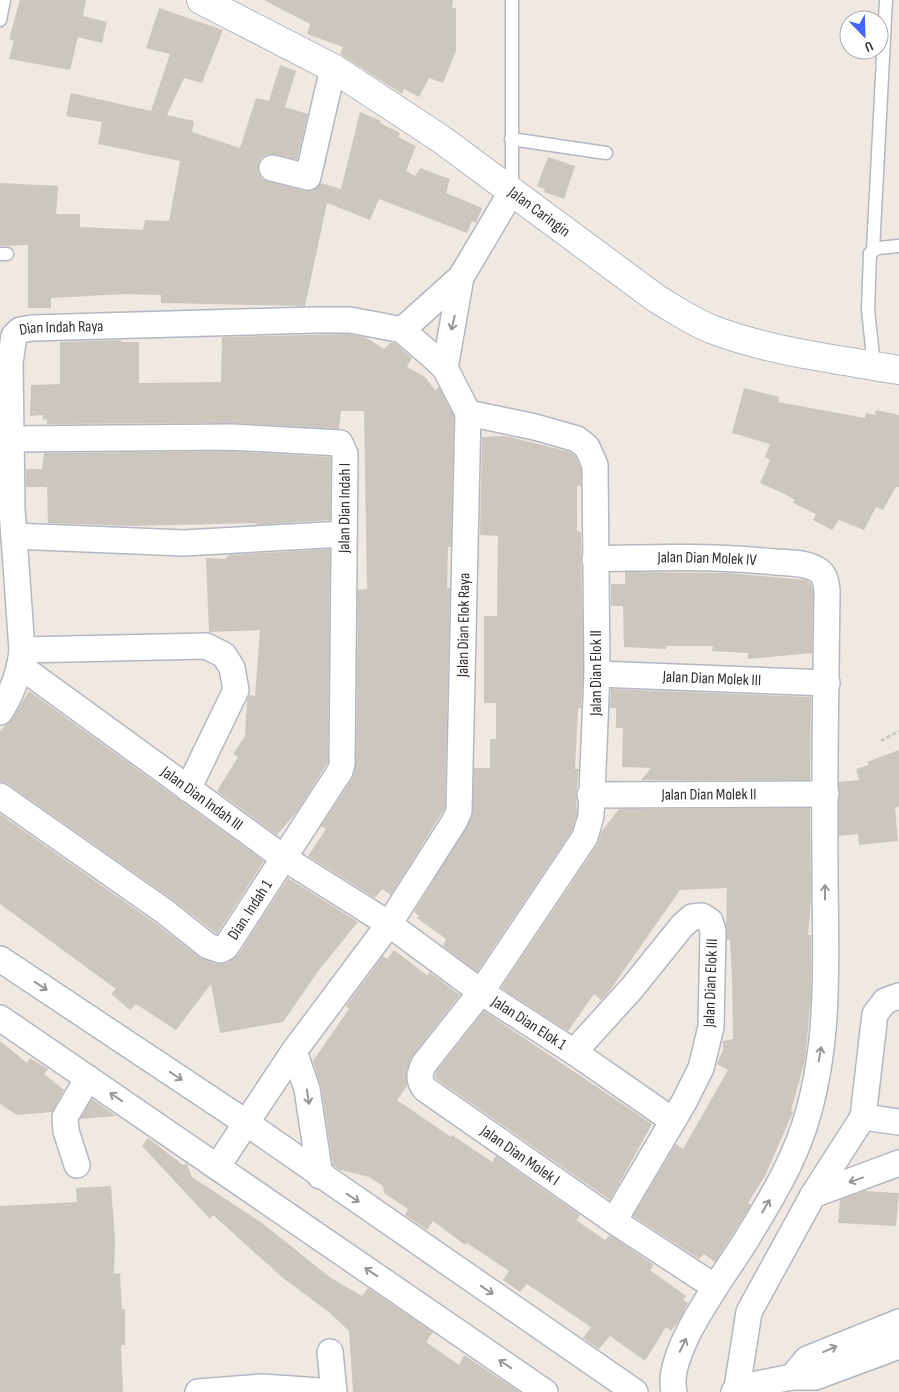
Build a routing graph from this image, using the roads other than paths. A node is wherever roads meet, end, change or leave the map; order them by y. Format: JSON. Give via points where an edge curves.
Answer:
{"nodes":[{"id":1,"x":4,"y":0,"type":"edge"},
{"id":2,"x":201,"y":0,"type":"edge"},
{"id":3,"x":512,"y":0,"type":"edge"},
{"id":4,"x":886,"y":0,"type":"edge"},
{"id":5,"x":0,"y":20,"type":"edge"},
{"id":6,"x":333,"y":68,"type":"junction"},
{"id":7,"x":512,"y":139,"type":"junction"},
{"id":8,"x":606,"y":152,"type":"dead end"},
{"id":9,"x":272,"y":168,"type":"dead end"},
{"id":10,"x":512,"y":191,"type":"junction"},
{"id":11,"x":899,"y":246,"type":"edge"},
{"id":12,"x":873,"y":250,"type":"junction"},
{"id":13,"x":461,"y":277,"type":"junction"},
{"id":14,"x":402,"y":330,"type":"junction"},
{"id":15,"x":444,"y":368,"type":"junction"},
{"id":16,"x":886,"y":368,"type":"edge"},
{"id":17,"x":468,"y":412,"type":"junction"},
{"id":18,"x":10,"y":439,"type":"junction"},
{"id":19,"x":344,"y":534,"type":"junction"},
{"id":20,"x":14,"y":536,"type":"junction"},
{"id":21,"x":595,"y":558,"type":"junction"},
{"id":22,"x":21,"y":658,"type":"junction"},
{"id":23,"x":596,"y":674,"type":"junction"},
{"id":24,"x":827,"y":683,"type":"junction"},
{"id":25,"x":0,"y":712,"type":"edge"},
{"id":26,"x":188,"y":789,"type":"junction"},
{"id":27,"x":826,"y":794,"type":"junction"},
{"id":28,"x":590,"y":795,"type":"junction"},
{"id":29,"x":0,"y":796,"type":"edge"},
{"id":30,"x":284,"y":858,"type":"junction"},
{"id":31,"x":388,"y":924,"type":"junction"},
{"id":32,"x":0,"y":959,"type":"edge"},
{"id":33,"x":481,"y":992,"type":"junction"},
{"id":34,"x":899,"y":996,"type":"edge"},
{"id":35,"x":0,"y":1018,"type":"edge"},
{"id":36,"x":294,"y":1051,"type":"junction"},
{"id":37,"x":574,"y":1052,"type":"junction"},
{"id":38,"x":88,"y":1078,"type":"junction"},
{"id":39,"x":863,"y":1117,"type":"junction"},
{"id":40,"x":672,"y":1120,"type":"junction"},
{"id":41,"x":245,"y":1122,"type":"junction"},
{"id":42,"x":899,"y":1122,"type":"edge"},
{"id":43,"x":899,"y":1163,"type":"edge"},
{"id":44,"x":77,"y":1165,"type":"dead end"},
{"id":45,"x":217,"y":1167,"type":"junction"},
{"id":46,"x":320,"y":1176,"type":"junction"},
{"id":47,"x":813,"y":1195,"type":"junction"},
{"id":48,"x":614,"y":1221,"type":"junction"},
{"id":49,"x":715,"y":1286,"type":"junction"},
{"id":50,"x":899,"y":1322,"type":"edge"},
{"id":51,"x":899,"y":1346,"type":"edge"},
{"id":52,"x":330,"y":1352,"type":"dead end"},
{"id":53,"x":792,"y":1377,"type":"junction"},
{"id":54,"x":736,"y":1390,"type":"edge"},
{"id":55,"x":198,"y":1392,"type":"edge"},
{"id":56,"x":334,"y":1392,"type":"edge"},
{"id":57,"x":545,"y":1392,"type":"edge"},
{"id":58,"x":635,"y":1392,"type":"edge"},
{"id":59,"x":674,"y":1392,"type":"edge"}],
"edges":[{"from":1,"to":5,"type":"lane"},
{"from":2,"to":6,"type":"main road","name":"Jalan Caringin"},
{"from":3,"to":7,"type":"lane"},
{"from":4,"to":12,"type":"lane"},
{"from":6,"to":9,"type":"street","via":[[308,177]]},
{"from":6,"to":10,"type":"main road","name":"Jalan Caringin","via":[[441,139]]},
{"from":7,"to":8,"type":"lane"},
{"from":7,"to":10,"type":"lane"},
{"from":10,"to":13,"type":"street"},
{"from":10,"to":16,"type":"main road","name":"Jalan Caringin","via":[[657,299],[710,329],[776,349]]},
{"from":11,"to":12,"type":"lane"},
{"from":12,"to":16,"type":"lane","via":[[870,253],[868,310]]},
{"from":13,"to":14,"type":"street"},
{"from":13,"to":15,"type":"street","one_way":true},
{"from":14,"to":15,"type":"street","name":"Jalan Dian Elok Raya"},
{"from":14,"to":18,"type":"street","name":"Dian Indah Raya","via":[[350,320],[312,320],[20,330],[12,341]]},
{"from":15,"to":17,"type":"street","name":"Jalan Dian Elok Raya"},
{"from":17,"to":21,"type":"street","name":"Jalan Dian Elok II","via":[[577,439],[587,447],[595,465]]},
{"from":17,"to":31,"type":"street","name":"Jalan Dian Elok Raya","via":[[460,800],[454,822]]},
{"from":18,"to":19,"type":"street","name":"Jalan Dian Indah I","via":[[232,437],[337,441],[345,454]]},
{"from":18,"to":20,"type":"street","name":"Dian Indah Raya"},
{"from":19,"to":20,"type":"street","via":[[184,543]]},
{"from":19,"to":30,"type":"street","name":"Jalan Dian Indah I","via":[[342,764]]},
{"from":20,"to":22,"type":"street","name":"Dian Indah Raya"},
{"from":21,"to":23,"type":"street","name":"Jalan Dian Elok II"},
{"from":21,"to":24,"type":"street","name":"Jalan Dian Molek IV","via":[[754,560],[804,565],[818,570],[826,582],[827,591]]},
{"from":22,"to":25,"type":"street","name":"Dian Indah Raya","via":[[8,699]]},
{"from":22,"to":26,"type":"street","name":"Jalan Dian Indah III"},
{"from":22,"to":26,"type":"street","via":[[206,646],[224,655],[232,668],[236,690]]},
{"from":23,"to":24,"type":"street","name":"Jalan Dian Molek III"},
{"from":23,"to":28,"type":"street","name":"Jalan Dian Elok II","via":[[595,754]]},
{"from":24,"to":27,"type":"street"},
{"from":26,"to":30,"type":"street","name":"Jalan Dian Indah III"},
{"from":27,"to":28,"type":"street","name":"Jalan Dian Molek II"},
{"from":49,"to":27,"type":"street","one_way":true,"via":[[750,1235],[778,1185],[804,1128],[815,1084],[826,1004]]},
{"from":28,"to":33,"type":"street","name":"Jalan Dian Elok II","via":[[591,816],[586,837]]},
{"from":29,"to":30,"type":"street","name":"Dian. Indah 1","via":[[164,911],[208,946],[220,950],[226,946]]},
{"from":30,"to":31,"type":"street","name":"Jalan Dian Indah III"},
{"from":31,"to":33,"type":"street","name":"Jalan Dian Elok 1"},
{"from":31,"to":36,"type":"street","name":"Jalan Dian Elok Raya"},
{"from":32,"to":41,"type":"street","one_way":true},
{"from":33,"to":37,"type":"street","name":"Jalan Dian Elok 1"},
{"from":33,"to":48,"type":"street","name":"Jalan Dian Molek I","via":[[424,1064],[421,1084]]},
{"from":34,"to":39,"type":"street","via":[[884,1001],[875,1014]]},
{"from":35,"to":38,"type":"street"},
{"from":36,"to":41,"type":"street","name":"Jalan Dian Elok Raya"},
{"from":36,"to":46,"type":"street","one_way":true,"via":[[307,1089]]},
{"from":37,"to":40,"type":"street","name":"Jalan Dian Elok 1"},
{"from":37,"to":40,"type":"street","name":"Jalan Dian Elok III","via":[[682,926],[692,917],[702,916],[710,921],[713,931],[711,1027],[701,1068]]},
{"from":38,"to":44,"type":"street","via":[[65,1118]]},
{"from":45,"to":38,"type":"street","one_way":true},
{"from":39,"to":42,"type":"street"},
{"from":39,"to":47,"type":"street"},
{"from":40,"to":48,"type":"street","name":"Jalan Dian Elok III"},
{"from":41,"to":45,"type":"street","name":"Jalan Dian Elok Raya"},
{"from":41,"to":46,"type":"street"},
{"from":43,"to":47,"type":"street","one_way":true},
{"from":57,"to":45,"type":"street","one_way":true},
{"from":46,"to":58,"type":"street","one_way":true},
{"from":47,"to":54,"type":"street","via":[[749,1312]]},
{"from":48,"to":49,"type":"street","name":"Jalan Dian Molek I"},
{"from":59,"to":49,"type":"street","one_way":true,"via":[[673,1369],[681,1348]]},
{"from":53,"to":50,"type":"street","one_way":true,"via":[[807,1359]]},
{"from":51,"to":53,"type":"street","via":[[816,1377]]},
{"from":52,"to":56,"type":"street"},
{"from":53,"to":54,"type":"street"},
{"from":55,"to":56,"type":"street","via":[[262,1387]]}]}
